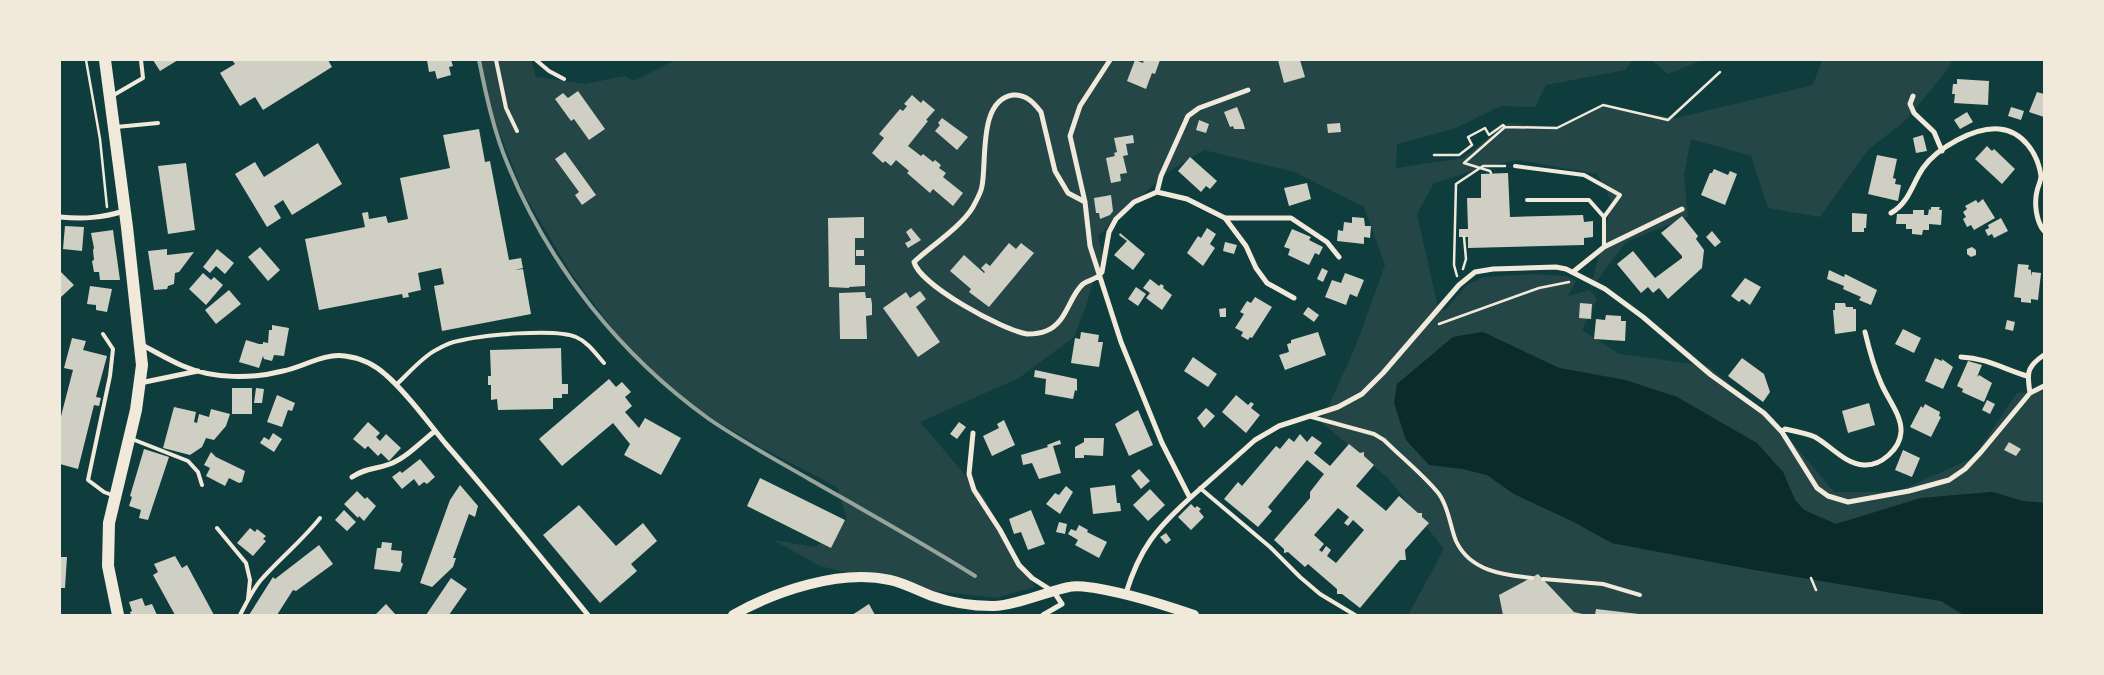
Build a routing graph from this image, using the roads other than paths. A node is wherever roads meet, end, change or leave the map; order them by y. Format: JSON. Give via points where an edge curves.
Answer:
{"nodes":[{"id":1,"x":105,"y":60,"type":"edge"},
{"id":2,"x":141,"y":60,"type":"edge"},
{"id":3,"x":496,"y":60,"type":"edge"},
{"id":4,"x":536,"y":60,"type":"edge"},
{"id":5,"x":1110,"y":60,"type":"edge"},
{"id":6,"x":564,"y":79,"type":"dead end"},
{"id":7,"x":1248,"y":90,"type":"dead end"},
{"id":8,"x":1913,"y":96,"type":"dead end"},
{"id":9,"x":110,"y":97,"type":"junction"},
{"id":10,"x":158,"y":123,"type":"dead end"},
{"id":11,"x":114,"y":127,"type":"junction"},
{"id":12,"x":517,"y":131,"type":"dead end"},
{"id":13,"x":1942,"y":151,"type":"junction"},
{"id":14,"x":1515,"y":166,"type":"road end"},
{"id":15,"x":2042,"y":176,"type":"edge"},
{"id":16,"x":1157,"y":192,"type":"junction"},
{"id":17,"x":1527,"y":200,"type":"dead end"},
{"id":18,"x":1085,"y":202,"type":"junction"},
{"id":19,"x":1682,"y":209,"type":"dead end"},
{"id":20,"x":125,"y":210,"type":"junction"},
{"id":21,"x":1891,"y":213,"type":"dead end"},
{"id":22,"x":60,"y":217,"type":"edge"},
{"id":23,"x":1604,"y":217,"type":"junction"},
{"id":24,"x":1225,"y":218,"type":"junction"},
{"id":25,"x":2044,"y":231,"type":"edge"},
{"id":26,"x":1604,"y":247,"type":"junction"},
{"id":27,"x":1340,"y":256,"type":"dead end"},
{"id":28,"x":1573,"y":272,"type":"junction"},
{"id":29,"x":1099,"y":277,"type":"junction"},
{"id":30,"x":1294,"y":298,"type":"dead end"},
{"id":31,"x":1865,"y":332,"type":"dead end"},
{"id":32,"x":103,"y":334,"type":"dead end"},
{"id":33,"x":141,"y":345,"type":"junction"},
{"id":34,"x":2044,"y":355,"type":"edge"},
{"id":35,"x":1961,"y":357,"type":"dead end"},
{"id":36,"x":604,"y":363,"type":"dead end"},
{"id":37,"x":199,"y":371,"type":"junction"},
{"id":38,"x":2027,"y":376,"type":"junction"},
{"id":39,"x":140,"y":382,"type":"junction"},
{"id":40,"x":396,"y":385,"type":"junction"},
{"id":41,"x":2044,"y":386,"type":"edge"},
{"id":42,"x":2030,"y":393,"type":"junction"},
{"id":43,"x":1308,"y":416,"type":"junction"},
{"id":44,"x":435,"y":431,"type":"junction"},
{"id":45,"x":1782,"y":432,"type":"junction"},
{"id":46,"x":973,"y":433,"type":"dead end"},
{"id":47,"x":130,"y":438,"type":"junction"},
{"id":48,"x":352,"y":477,"type":"dead end"},
{"id":49,"x":202,"y":485,"type":"dead end"},
{"id":50,"x":1200,"y":488,"type":"junction"},
{"id":51,"x":115,"y":496,"type":"junction"},
{"id":52,"x":1190,"y":498,"type":"junction"},
{"id":53,"x":320,"y":518,"type":"dead end"},
{"id":54,"x":217,"y":528,"type":"dead end"},
{"id":55,"x":1532,"y":578,"type":"dead end"},
{"id":56,"x":1542,"y":579,"type":"dead end"},
{"id":57,"x":1054,"y":592,"type":"junction"},
{"id":58,"x":1126,"y":593,"type":"junction"},
{"id":59,"x":1640,"y":595,"type":"dead end"},
{"id":60,"x":248,"y":601,"type":"junction"},
{"id":61,"x":118,"y":615,"type":"edge"},
{"id":62,"x":240,"y":615,"type":"edge"},
{"id":63,"x":588,"y":615,"type":"edge"},
{"id":64,"x":733,"y":615,"type":"edge"},
{"id":65,"x":1043,"y":615,"type":"edge"},
{"id":66,"x":1194,"y":615,"type":"edge"},
{"id":67,"x":1355,"y":615,"type":"edge"}],
"edges":[{"from":1,"to":9,"type":"main road"},
{"from":2,"to":9,"type":"lane","via":[[143,78]]},
{"from":3,"to":12,"type":"lane","via":[[506,108]]},
{"from":4,"to":6,"type":"lane"},
{"from":5,"to":18,"type":"street","via":[[1080,106],[1070,136]]},
{"from":7,"to":16,"type":"street","via":[[1199,108],[1188,116]]},
{"from":8,"to":13,"type":"street","via":[[1910,104],[1914,113],[1934,132]]},
{"from":9,"to":11,"type":"main road"},
{"from":10,"to":11,"type":"lane"},
{"from":11,"to":20,"type":"main road"},
{"from":13,"to":15,"type":"street","via":[[1960,138],[1999,129],[2013,133],[2029,145]]},
{"from":13,"to":21,"type":"street","via":[[1922,169],[1905,202]]},
{"from":14,"to":23,"type":"lane","via":[[1584,175],[1620,195]]},
{"from":15,"to":25,"type":"street","via":[[2036,193],[2036,212]]},
{"from":16,"to":24,"type":"street","via":[[1187,199]]},
{"from":16,"to":29,"type":"street","via":[[1134,202],[1116,219],[1109,232]]},
{"from":17,"to":23,"type":"lane","via":[[1589,200]]},
{"from":18,"to":29,"type":"street","via":[[1090,246]]},
{"from":18,"to":29,"type":"street","via":[[1068,193],[1055,170],[1041,112],[1026,97],[1010,96],[997,103],[991,111],[982,189],[972,209],[914,262],[915,269],[956,301],[1027,334],[1053,327],[1083,284]]},
{"from":19,"to":26,"type":"street"},
{"from":20,"to":22,"type":"street","via":[[87,220]]},
{"from":20,"to":33,"type":"main road"},
{"from":23,"to":26,"type":"lane"},
{"from":24,"to":27,"type":"street","via":[[1291,218],[1327,242]]},
{"from":24,"to":30,"type":"street","via":[[1267,282]]},
{"from":26,"to":28,"type":"street"},
{"from":28,"to":43,"type":"street","via":[[1556,267],[1475,272],[1459,285],[1362,394],[1338,407]]},
{"from":28,"to":45,"type":"street","via":[[1605,289],[1642,317],[1711,375],[1764,413]]},
{"from":29,"to":52,"type":"street","via":[[1121,342],[1162,442]]},
{"from":31,"to":45,"type":"street","via":[[1880,382],[1898,416],[1901,431],[1895,450],[1885,459],[1863,465],[1846,459],[1814,436],[1785,429]]},
{"from":32,"to":51,"type":"lane","via":[[113,350],[88,480]]},
{"from":33,"to":37,"type":"street"},
{"from":33,"to":39,"type":"main road"},
{"from":34,"to":38,"type":"street","via":[[2029,369]]},
{"from":35,"to":38,"type":"street","via":[[1980,358]]},
{"from":36,"to":40,"type":"lane","via":[[575,336],[477,337],[456,341],[434,351]]},
{"from":37,"to":39,"type":"street"},
{"from":37,"to":40,"type":"street","via":[[246,377],[284,371],[316,359],[342,356],[368,362]]},
{"from":38,"to":42,"type":"street"},
{"from":39,"to":47,"type":"main road"},
{"from":40,"to":44,"type":"street"},
{"from":41,"to":42,"type":"street"},
{"from":42,"to":45,"type":"street","via":[[1981,452],[1949,480],[1862,500],[1848,502],[1828,496],[1817,488]]},
{"from":43,"to":50,"type":"street","via":[[1279,426],[1255,440]]},
{"from":43,"to":55,"type":"lane","via":[[1374,434],[1384,440],[1439,495],[1448,512],[1456,541],[1464,552],[1482,568],[1508,576]]},
{"from":44,"to":48,"type":"street","via":[[389,465],[364,469]]},
{"from":44,"to":63,"type":"street"},
{"from":46,"to":57,"type":"street","via":[[969,474],[974,490],[1020,564],[1032,578]]},
{"from":47,"to":49,"type":"lane","via":[[188,461],[198,472]]},
{"from":47,"to":51,"type":"main road"},
{"from":50,"to":52,"type":"street"},
{"from":50,"to":67,"type":"lane","via":[[1314,588]]},
{"from":51,"to":61,"type":"main road","via":[[107,550]]},
{"from":52,"to":58,"type":"street","via":[[1168,518],[1144,548]]},
{"from":53,"to":60,"type":"lane","via":[[258,583]]},
{"from":54,"to":60,"type":"lane","via":[[246,563],[250,580]]},
{"from":56,"to":59,"type":"lane","via":[[1603,584]]},
{"from":57,"to":58,"type":"main road","via":[[1070,586]]},
{"from":57,"to":64,"type":"main road","via":[[995,607],[962,604],[890,580],[852,577],[775,595]]},
{"from":57,"to":65,"type":"street","via":[[1062,604]]},
{"from":58,"to":66,"type":"main road"},
{"from":60,"to":62,"type":"lane"}]}
